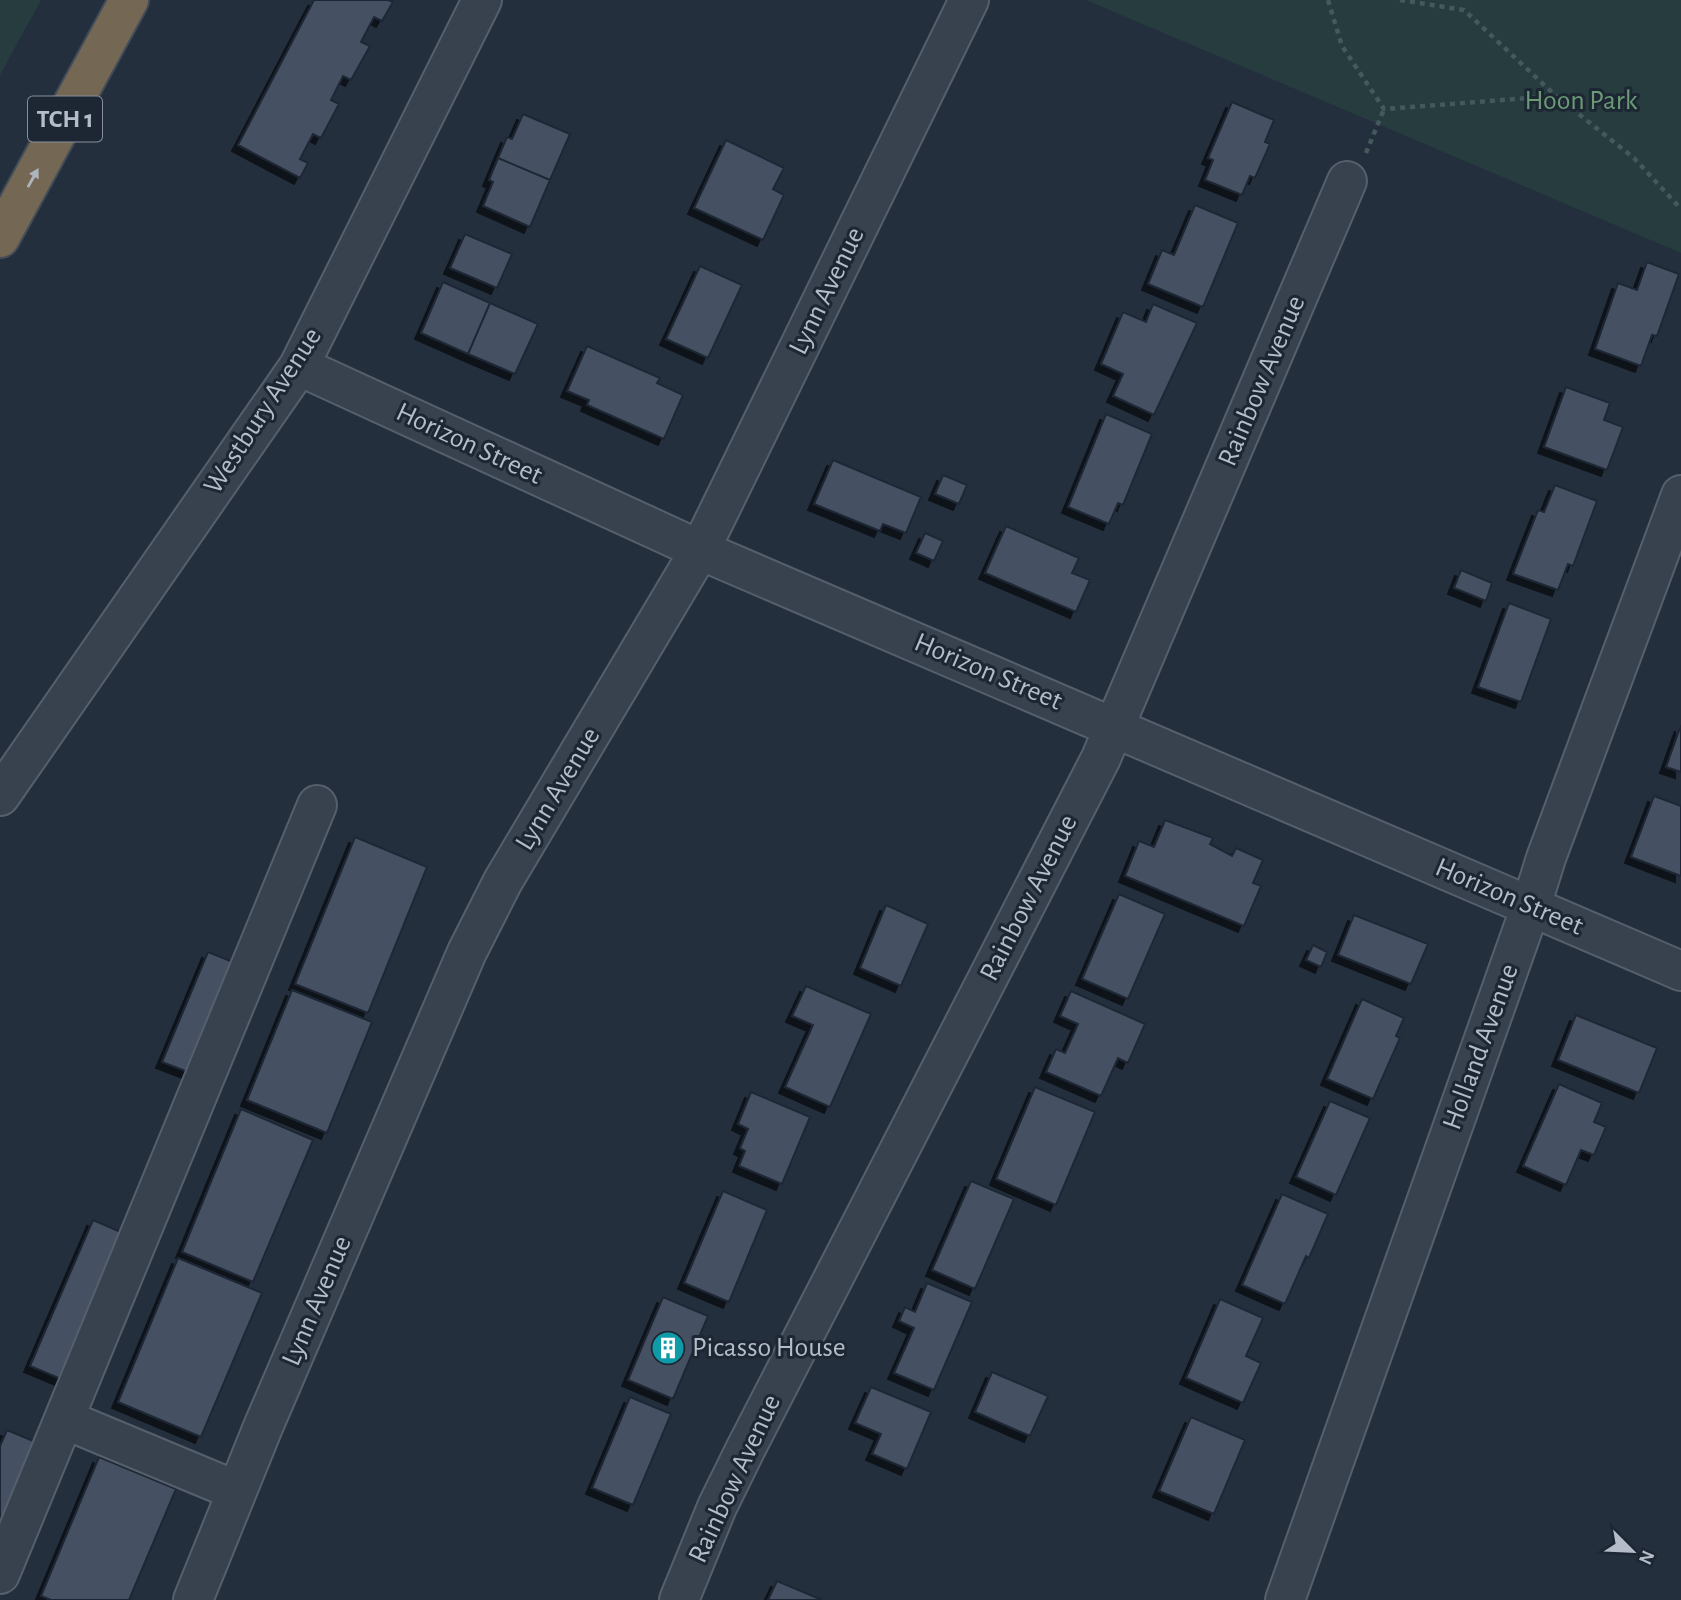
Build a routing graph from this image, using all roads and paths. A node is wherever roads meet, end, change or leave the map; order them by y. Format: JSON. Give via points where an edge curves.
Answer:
{"nodes":[{"id":1,"x":130,"y":0,"type":"edge"},
{"id":2,"x":482,"y":0,"type":"edge"},
{"id":3,"x":970,"y":0,"type":"edge"},
{"id":4,"x":1328,"y":0,"type":"edge"},
{"id":5,"x":1400,"y":0,"type":"edge"},
{"id":6,"x":1556,"y":96,"type":"junction"},
{"id":7,"x":1384,"y":109,"type":"junction"},
{"id":8,"x":1357,"y":166,"type":"joint"},
{"id":9,"x":1681,"y":209,"type":"edge"},
{"id":10,"x":0,"y":238,"type":"edge"},
{"id":11,"x":299,"y":366,"type":"junction"},
{"id":12,"x":1681,"y":495,"type":"edge"},
{"id":13,"x":700,"y":550,"type":"junction"},
{"id":14,"x":1115,"y":726,"type":"junction"},
{"id":15,"x":0,"y":796,"type":"edge"},
{"id":16,"x":317,"y":805,"type":"dead end"},
{"id":17,"x":1531,"y":906,"type":"junction"},
{"id":18,"x":1681,"y":971,"type":"edge"},
{"id":19,"x":64,"y":1419,"type":"junction"},
{"id":20,"x":237,"y":1492,"type":"junction"},
{"id":21,"x":0,"y":1574,"type":"edge"},
{"id":22,"x":192,"y":1600,"type":"edge"},
{"id":23,"x":679,"y":1600,"type":"edge"},
{"id":24,"x":1285,"y":1600,"type":"edge"}],
"edges":[{"from":10,"to":1,"type":"highway","number":"TCH 1","one_way":true},
{"from":2,"to":11,"type":"street","name":"Westbury Avenue"},
{"from":3,"to":13,"type":"street","name":"Lynn Avenue"},
{"from":4,"to":7,"type":"path","via":[[1342,46]]},
{"from":5,"to":6,"type":"path","via":[[1464,10]]},
{"from":6,"to":7,"type":"path"},
{"from":6,"to":9,"type":"path","via":[[1634,158]]},
{"from":7,"to":8,"type":"path"},
{"from":8,"to":14,"type":"street","name":"Rainbow Avenue"},
{"from":11,"to":13,"type":"street","name":"Horizon Street"},
{"from":11,"to":15,"type":"street","name":"Westbury Avenue"},
{"from":12,"to":17,"type":"street","name":"Holland Avenue"},
{"from":13,"to":14,"type":"street","name":"Horizon Street"},
{"from":13,"to":20,"type":"street","name":"Lynn Avenue","via":[[503,881],[467,952]]},
{"from":14,"to":17,"type":"street","name":"Horizon Street"},
{"from":14,"to":23,"type":"street","name":"Rainbow Avenue","via":[[745,1450]]},
{"from":16,"to":19,"type":"street"},
{"from":17,"to":18,"type":"street","name":"Horizon Street"},
{"from":17,"to":24,"type":"street","name":"Holland Avenue"},
{"from":19,"to":20,"type":"street"},
{"from":19,"to":21,"type":"street"},
{"from":20,"to":22,"type":"street","name":"Lynn Avenue"}]}
